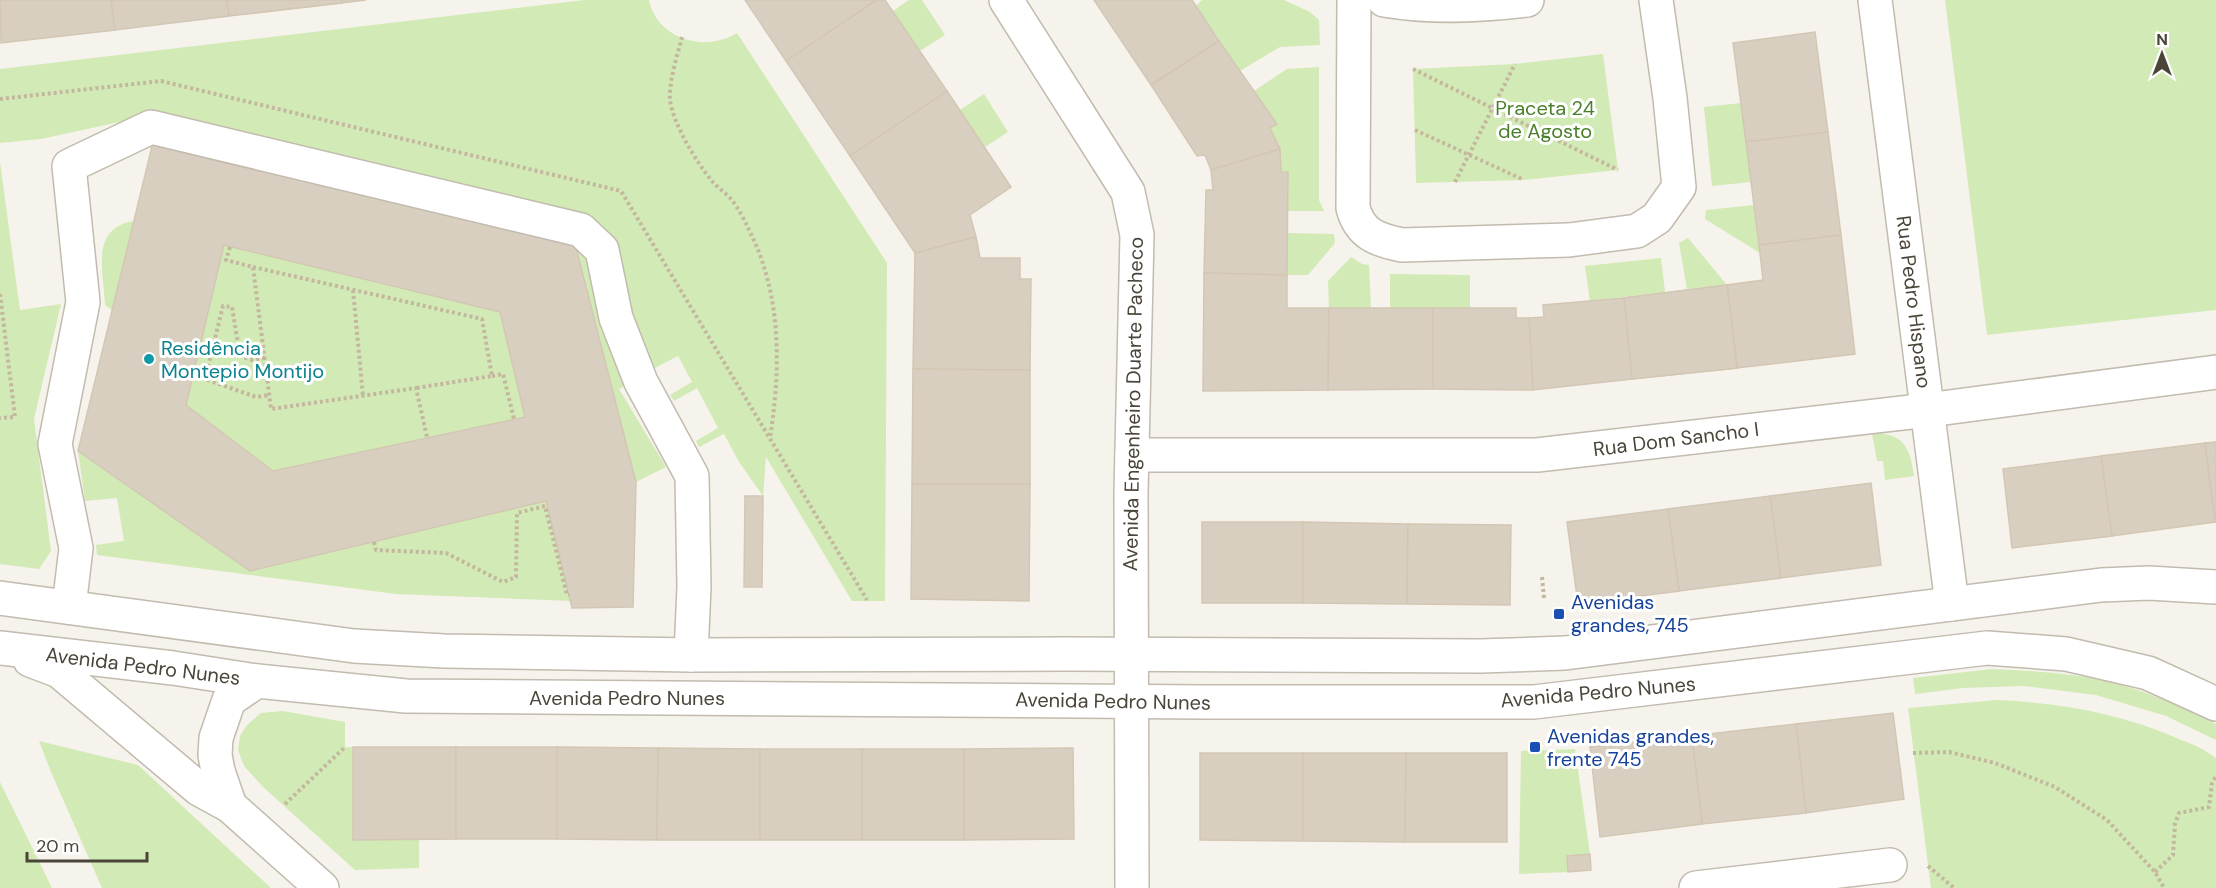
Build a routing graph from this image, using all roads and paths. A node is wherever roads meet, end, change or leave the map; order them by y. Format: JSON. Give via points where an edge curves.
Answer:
{"nodes":[{"id":1,"x":1006,"y":0,"type":"edge"},
{"id":2,"x":1354,"y":0,"type":"edge"},
{"id":3,"x":1384,"y":0,"type":"edge"},
{"id":4,"x":1527,"y":0,"type":"edge"},
{"id":5,"x":1656,"y":0,"type":"edge"},
{"id":6,"x":1875,"y":0,"type":"edge"},
{"id":7,"x":682,"y":37,"type":"dead end"},
{"id":8,"x":1515,"y":64,"type":"dead end"},
{"id":9,"x":1413,"y":69,"type":"dead end"},
{"id":10,"x":1492,"y":108,"type":"junction"},
{"id":11,"x":1415,"y":130,"type":"dead end"},
{"id":12,"x":1469,"y":155,"type":"junction"},
{"id":13,"x":1618,"y":170,"type":"dead end"},
{"id":14,"x":1524,"y":180,"type":"dead end"},
{"id":15,"x":1455,"y":182,"type":"dead end"},
{"id":16,"x":230,"y":247,"type":"dead end"},
{"id":17,"x":253,"y":267,"type":"junction"},
{"id":18,"x":353,"y":290,"type":"junction"},
{"id":19,"x":0,"y":294,"type":"edge"},
{"id":20,"x":265,"y":358,"type":"junction"},
{"id":21,"x":2216,"y":372,"type":"edge"},
{"id":22,"x":492,"y":376,"type":"junction"},
{"id":23,"x":416,"y":388,"type":"junction"},
{"id":24,"x":270,"y":395,"type":"junction"},
{"id":25,"x":363,"y":396,"type":"junction"},
{"id":26,"x":1928,"y":410,"type":"junction"},
{"id":27,"x":0,"y":418,"type":"edge"},
{"id":28,"x":514,"y":419,"type":"dead end"},
{"id":29,"x":427,"y":437,"type":"dead end"},
{"id":30,"x":770,"y":439,"type":"dead end"},
{"id":31,"x":1132,"y":455,"type":"junction"},
{"id":32,"x":374,"y":542,"type":"dead end"},
{"id":33,"x":1542,"y":577,"type":"dead end"},
{"id":34,"x":2216,"y":587,"type":"edge"},
{"id":35,"x":569,"y":594,"type":"dead end"},
{"id":36,"x":0,"y":598,"type":"edge"},
{"id":37,"x":1544,"y":598,"type":"dead end"},
{"id":38,"x":1952,"y":604,"type":"junction"},
{"id":39,"x":69,"y":607,"type":"junction"},
{"id":40,"x":0,"y":649,"type":"edge"},
{"id":41,"x":1132,"y":654,"type":"junction"},
{"id":42,"x":691,"y":655,"type":"junction"},
{"id":43,"x":257,"y":681,"type":"junction"},
{"id":44,"x":1132,"y":701,"type":"junction"},
{"id":45,"x":2216,"y":704,"type":"edge"},
{"id":46,"x":345,"y":747,"type":"dead end"},
{"id":47,"x":1913,"y":753,"type":"dead end"},
{"id":48,"x":2216,"y":776,"type":"edge"},
{"id":49,"x":284,"y":805,"type":"dead end"},
{"id":50,"x":230,"y":806,"type":"junction"},
{"id":51,"x":1890,"y":865,"type":"dead end"},
{"id":52,"x":1929,"y":866,"type":"dead end"},
{"id":53,"x":2154,"y":872,"type":"junction"},
{"id":54,"x":322,"y":888,"type":"edge"},
{"id":55,"x":1132,"y":888,"type":"edge"},
{"id":56,"x":1696,"y":888,"type":"edge"},
{"id":57,"x":1954,"y":888,"type":"edge"},
{"id":58,"x":2164,"y":888,"type":"edge"}],
"edges":[{"from":1,"to":31,"type":"street","name":"Avenida Engenheiro Duarte Pacheco","via":[[1128,192],[1137,235]]},
{"from":2,"to":5,"type":"street","via":[[1353,208],[1356,220],[1380,241],[1402,245],[1569,240],[1637,231],[1657,218],[1679,187]]},
{"from":3,"to":4,"type":"street","via":[[1449,7]]},
{"from":6,"to":26,"type":"street","name":"Rua Pedro Hispano"},
{"from":7,"to":30,"type":"path","via":[[670,101],[694,159],[732,201],[749,229],[764,267],[775,313],[777,393]]},
{"from":8,"to":10,"type":"path"},
{"from":9,"to":10,"type":"path"},
{"from":10,"to":12,"type":"path"},
{"from":10,"to":13,"type":"path"},
{"from":11,"to":12,"type":"path"},
{"from":12,"to":14,"type":"path"},
{"from":12,"to":15,"type":"path"},
{"from":16,"to":17,"type":"path","via":[[226,260]]},
{"from":17,"to":18,"type":"path"},
{"from":17,"to":20,"type":"path"},
{"from":18,"to":22,"type":"path","via":[[482,319]]},
{"from":18,"to":25,"type":"path"},
{"from":19,"to":27,"type":"path","via":[[15,417]]},
{"from":20,"to":24,"type":"path"},
{"from":20,"to":24,"type":"path","via":[[252,360],[240,356],[231,307],[223,306],[205,379],[256,397]]},
{"from":21,"to":26,"type":"street","name":"Rua Dom Sancho I"},
{"from":22,"to":23,"type":"path"},
{"from":22,"to":28,"type":"path","via":[[503,374]]},
{"from":23,"to":25,"type":"path"},
{"from":23,"to":29,"type":"path"},
{"from":24,"to":25,"type":"path","via":[[271,409]]},
{"from":26,"to":31,"type":"street","name":"Rua Dom Sancho I","via":[[1537,455]]},
{"from":26,"to":38,"type":"street","name":"Rua Pedro Hispano"},
{"from":31,"to":41,"type":"street","name":"Avenida Engenheiro Duarte Pacheco"},
{"from":32,"to":35,"type":"path","via":[[376,550],[446,552],[503,582],[516,577],[517,513],[545,506]]},
{"from":33,"to":37,"type":"path"},
{"from":34,"to":38,"type":"street","via":[[2100,585]]},
{"from":36,"to":39,"type":"street"},
{"from":38,"to":41,"type":"street","via":[[1543,655]]},
{"from":39,"to":42,"type":"street","via":[[354,646]]},
{"from":39,"to":42,"type":"street","via":[[76,548],[55,444],[83,302],[69,166],[151,127],[581,230],[602,250],[616,318],[640,382],[692,476]]},
{"from":40,"to":43,"type":"street","name":"Avenida Pedro Nunes"},
{"from":40,"to":50,"type":"street","via":[[59,671],[199,789]]},
{"from":41,"to":42,"type":"street"},
{"from":41,"to":44,"type":"street","name":"Avenida Engenheiro Duarte Pacheco"},
{"from":43,"to":44,"type":"street","name":"Avenida Pedro Nunes","via":[[406,696]]},
{"from":43,"to":50,"type":"street","via":[[229,700],[216,738],[218,771]]},
{"from":44,"to":45,"type":"street","name":"Avenida Pedro Nunes","via":[[1534,702],[1987,648],[2066,654],[2148,673]]},
{"from":44,"to":55,"type":"street","name":"Avenida Engenheiro Duarte Pacheco"},
{"from":46,"to":49,"type":"path"},
{"from":47,"to":53,"type":"path","via":[[1950,752],[1995,763],[2055,787],[2107,820]]},
{"from":48,"to":53,"type":"path","via":[[2209,807],[2179,813],[2173,855]]},
{"from":50,"to":54,"type":"street"},
{"from":51,"to":56,"type":"street"},
{"from":52,"to":57,"type":"path"},
{"from":53,"to":58,"type":"path"}]}
